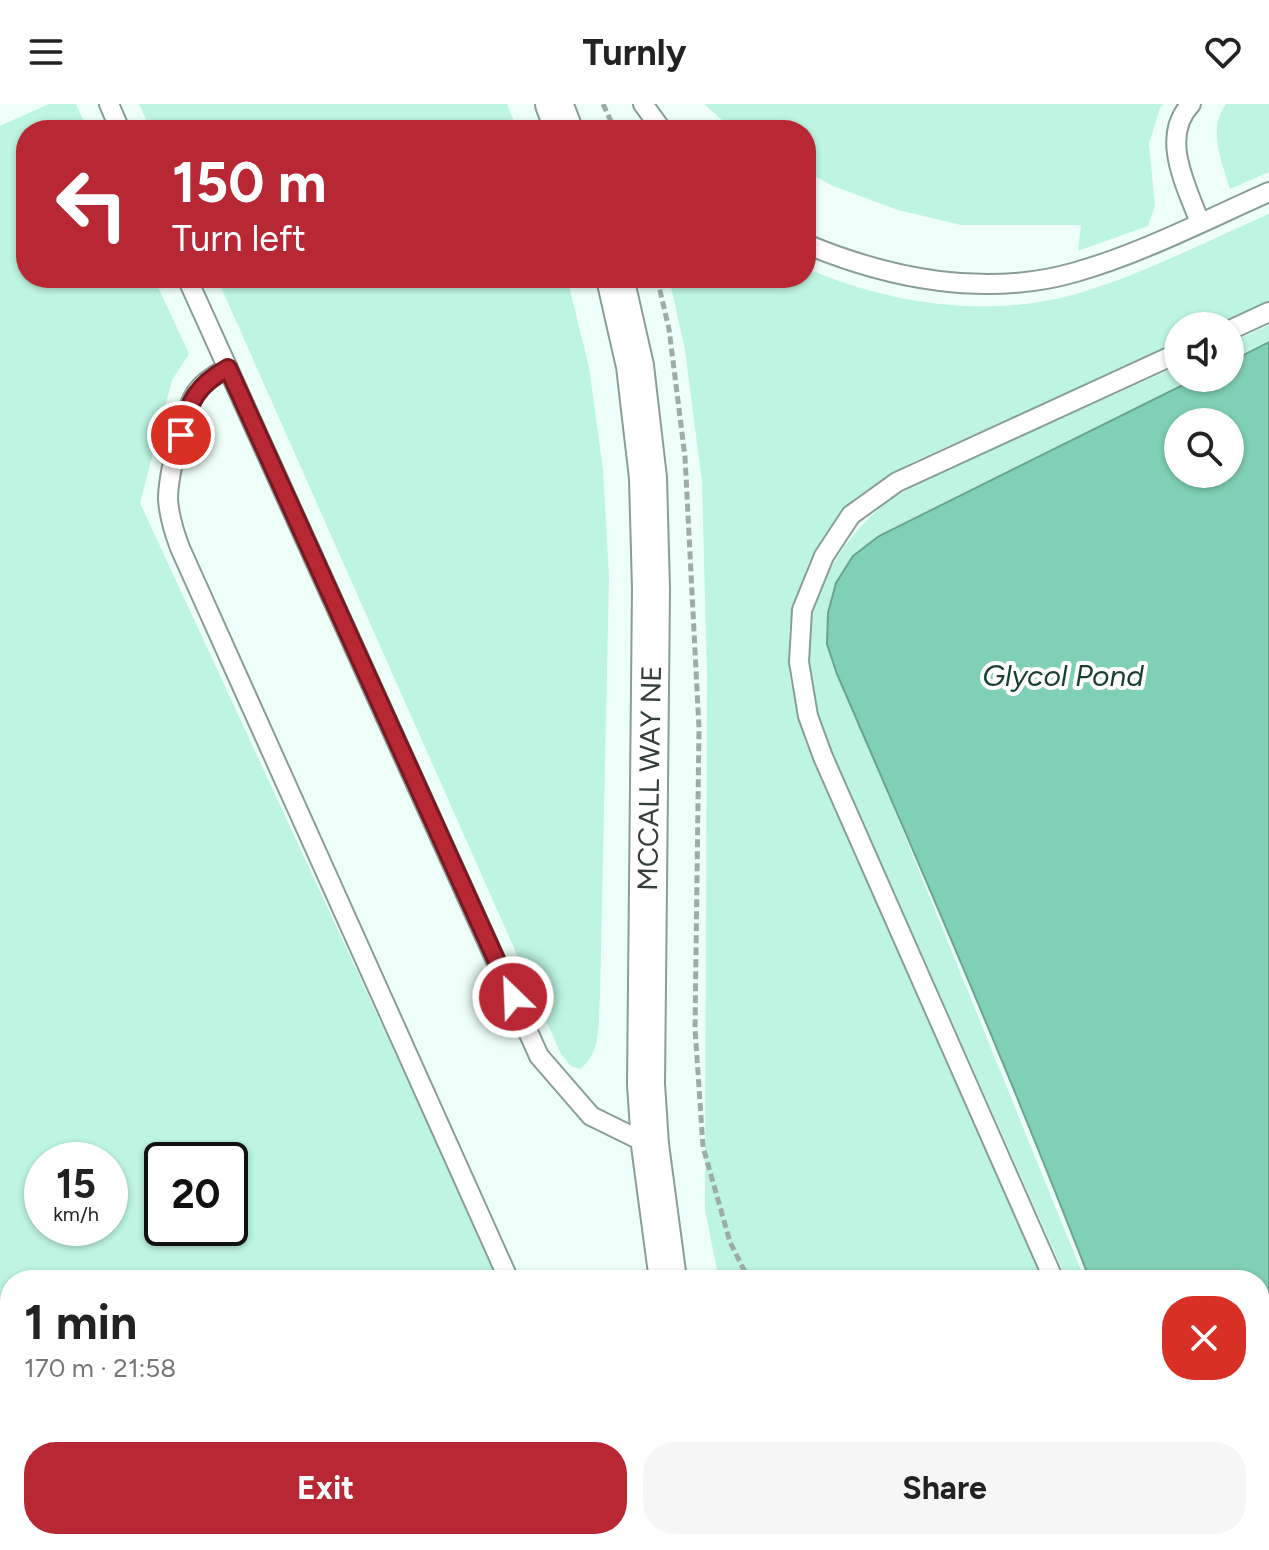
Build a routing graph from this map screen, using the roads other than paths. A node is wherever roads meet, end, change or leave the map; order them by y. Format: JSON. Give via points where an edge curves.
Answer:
{"nodes":[{"id":1,"x":1191,"y":104,"type":"edge"},
{"id":2,"x":1269,"y":192,"type":"edge"},
{"id":3,"x":1200,"y":223,"type":"junction"},
{"id":4,"x":816,"y":248,"type":"edge"},
{"id":5,"x":192,"y":288,"type":"edge"},
{"id":6,"x":617,"y":288,"type":"edge"},
{"id":7,"x":1269,"y":312,"type":"edge"},
{"id":8,"x":1244,"y":324,"type":"edge"},
{"id":9,"x":1164,"y":359,"type":"edge"},
{"id":10,"x":228,"y":368,"type":"junction"},
{"id":11,"x":650,"y":1145,"type":"junction"},
{"id":12,"x":504,"y":1270,"type":"edge"},
{"id":13,"x":667,"y":1270,"type":"edge"},
{"id":14,"x":1050,"y":1270,"type":"edge"}],
"edges":[{"from":1,"to":3,"type":"lane","via":[[1176,128],[1176,145]]},
{"from":2,"to":3,"type":"lane"},
{"from":3,"to":4,"type":"lane","via":[[1075,272],[986,283],[889,273]]},
{"from":5,"to":10,"type":"lane"},
{"from":6,"to":11,"type":"street","name":"MCCALL WAY NE","via":[[635,366],[648,478]]},
{"from":7,"to":8,"type":"lane"},
{"from":9,"to":14,"type":"lane","via":[[897,482],[851,515],[824,556],[802,610],[799,662],[808,716],[823,757]]},
{"from":10,"to":11,"type":"lane","via":[[539,1056],[591,1116]]},
{"from":10,"to":12,"type":"lane","via":[[197,392],[187,411],[169,482],[172,525]]},
{"from":11,"to":13,"type":"street","name":"MCCALL WAY NE"}]}
